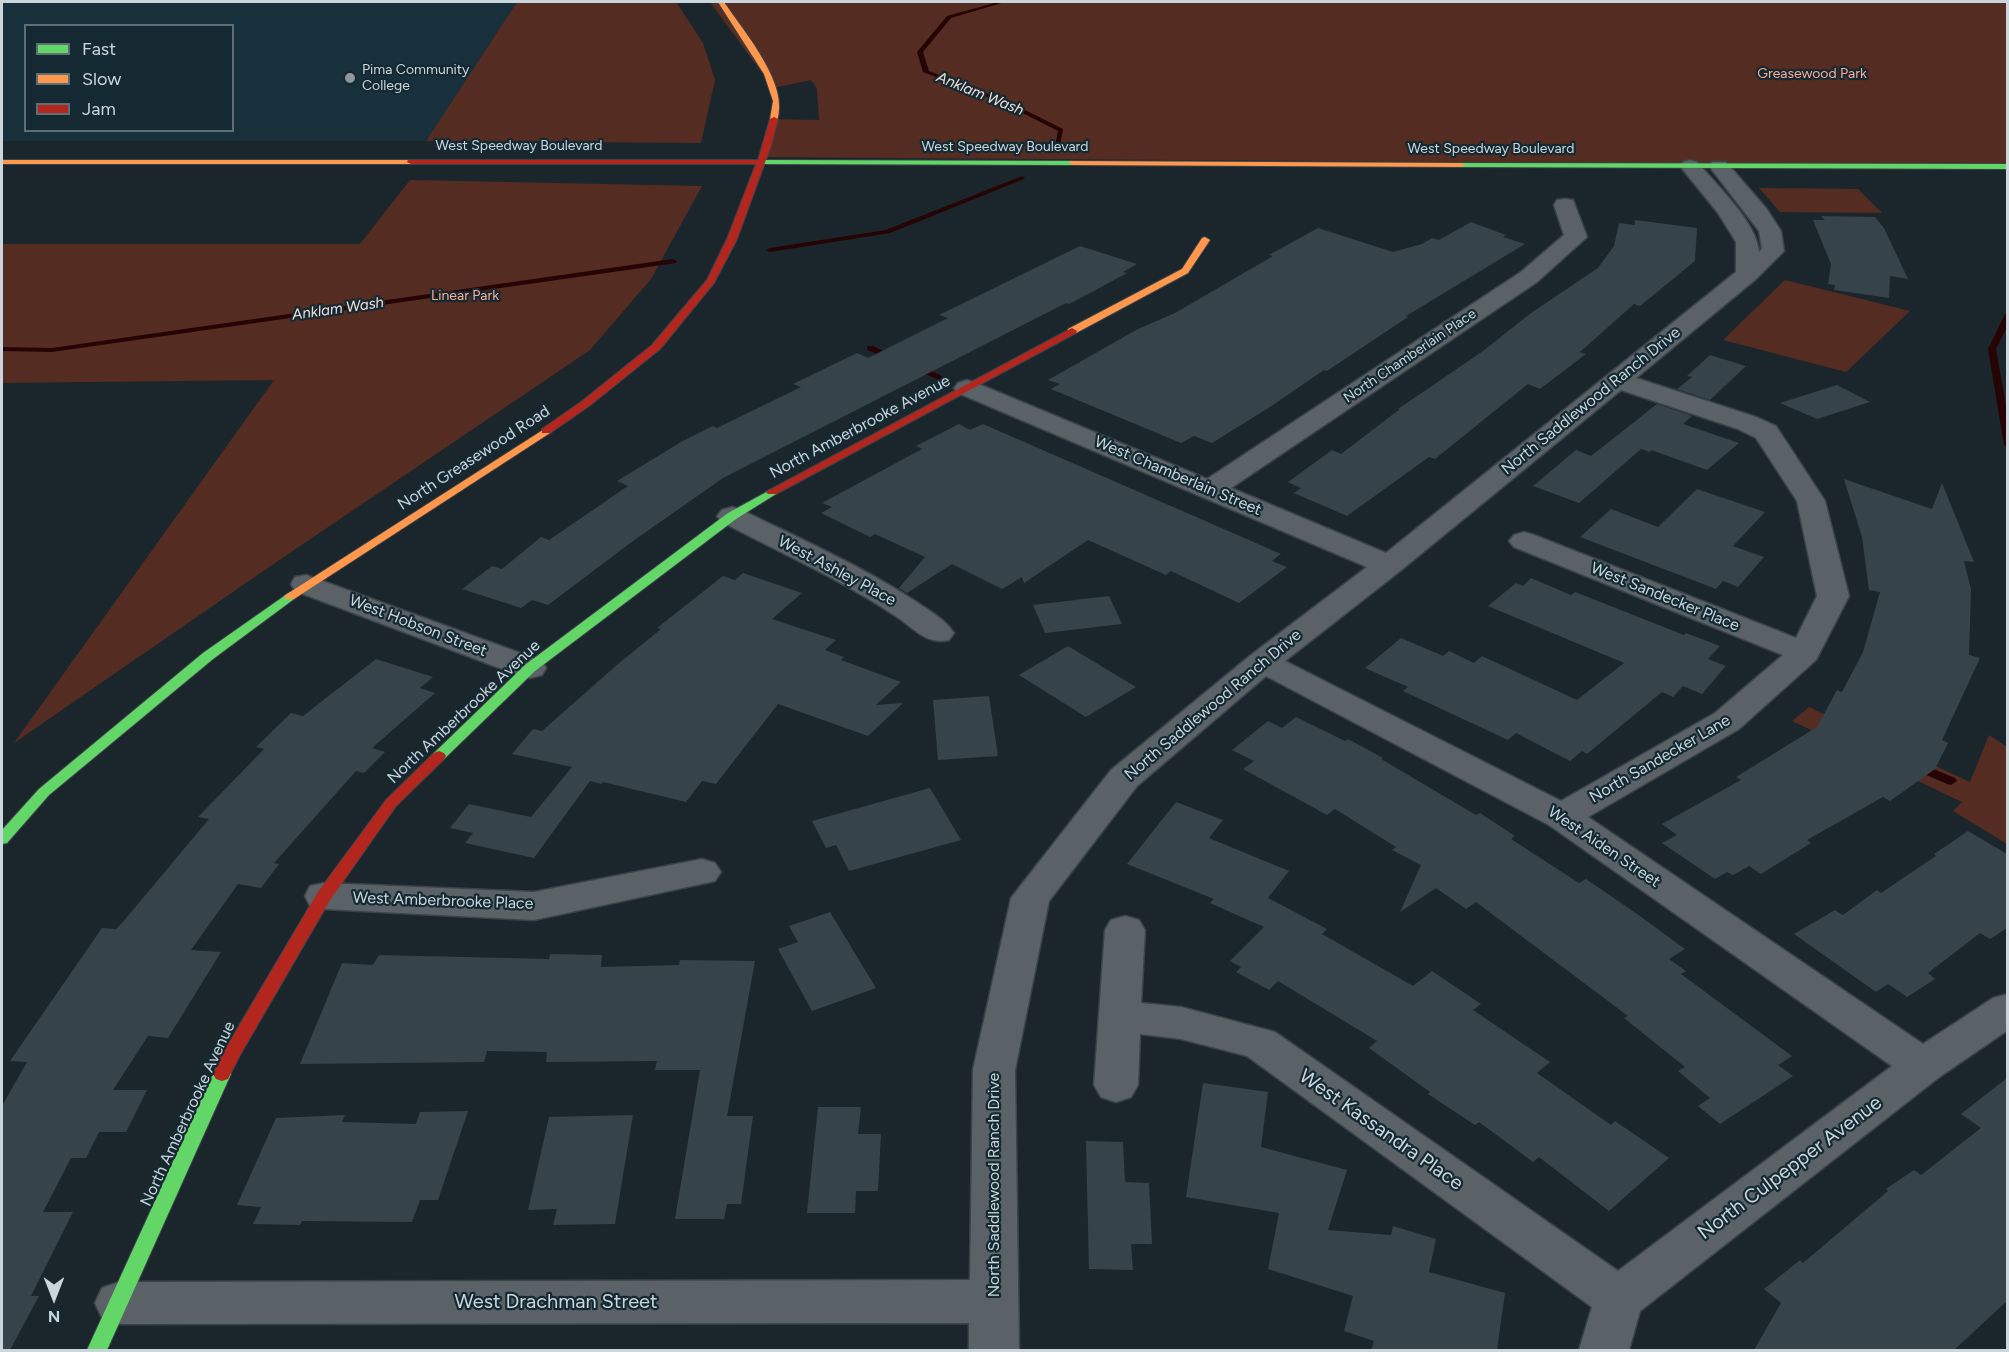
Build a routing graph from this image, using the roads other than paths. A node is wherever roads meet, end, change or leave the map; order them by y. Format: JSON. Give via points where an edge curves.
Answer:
{"nodes":[{"id":1,"x":721,"y":2,"type":"edge"},
{"id":2,"x":2,"y":162,"type":"edge"},
{"id":3,"x":760,"y":162,"type":"junction"},
{"id":4,"x":1690,"y":166,"type":"junction"},
{"id":5,"x":1719,"y":166,"type":"junction"},
{"id":6,"x":2007,"y":167,"type":"edge"},
{"id":7,"x":1565,"y":205,"type":"dead end"},
{"id":8,"x":1205,"y":240,"type":"dead end"},
{"id":9,"x":1748,"y":274,"type":"junction"},
{"id":10,"x":1618,"y":380,"type":"junction"},
{"id":11,"x":966,"y":388,"type":"junction"},
{"id":12,"x":1211,"y":489,"type":"junction"},
{"id":13,"x":732,"y":516,"type":"junction"},
{"id":14,"x":1524,"y":541,"type":"dead end"},
{"id":15,"x":1389,"y":565,"type":"junction"},
{"id":16,"x":306,"y":584,"type":"junction"},
{"id":17,"x":938,"y":633,"type":"dead end"},
{"id":18,"x":1805,"y":653,"type":"junction"},
{"id":19,"x":1263,"y":662,"type":"junction"},
{"id":20,"x":530,"y":668,"type":"junction"},
{"id":21,"x":1562,"y":816,"type":"junction"},
{"id":22,"x":2,"y":839,"type":"edge"},
{"id":23,"x":702,"y":872,"type":"dead end"},
{"id":24,"x":324,"y":896,"type":"junction"},
{"id":25,"x":1125,"y":930,"type":"dead end"},
{"id":26,"x":2007,"y":1009,"type":"edge"},
{"id":27,"x":1120,"y":1016,"type":"junction"},
{"id":28,"x":1923,"y":1066,"type":"junction"},
{"id":29,"x":1116,"y":1085,"type":"dead end"},
{"id":30,"x":1619,"y":1299,"type":"junction"},
{"id":31,"x":994,"y":1301,"type":"junction"},
{"id":32,"x":119,"y":1303,"type":"junction"},
{"id":33,"x":97,"y":1350,"type":"edge"},
{"id":34,"x":994,"y":1350,"type":"edge"},
{"id":35,"x":1604,"y":1350,"type":"edge"}],
"edges":[{"from":1,"to":3,"type":"main road","name":"North Greasewood Road","via":[[775,89],[775,117]]},
{"from":2,"to":3,"type":"main road","name":"West Speedway Boulevard"},
{"from":3,"to":4,"type":"main road","name":"West Speedway Boulevard"},
{"from":3,"to":16,"type":"main road","name":"North Greasewood Road","via":[[732,239],[711,281],[656,347],[585,404],[510,456]]},
{"from":4,"to":5,"type":"main road","name":"West Speedway Boulevard"},
{"from":4,"to":9,"type":"street","via":[[1727,210],[1747,243]]},
{"from":5,"to":6,"type":"main road","name":"West Speedway Boulevard"},
{"from":5,"to":9,"type":"street","name":"North Saddlewood Ranch Drive","via":[[1770,231],[1773,251]]},
{"from":7,"to":12,"type":"street","name":"North Chamberlain Place","via":[[1576,237],[1529,277]]},
{"from":8,"to":11,"type":"main road","name":"North Amberbrooke Avenue","via":[[1185,271]]},
{"from":9,"to":10,"type":"street","name":"North Saddlewood Ranch Drive"},
{"from":10,"to":15,"type":"street","name":"North Saddlewood Ranch Drive"},
{"from":10,"to":18,"type":"street","name":"North Sandecker Lane","via":[[1769,431],[1811,501],[1833,596]]},
{"from":11,"to":12,"type":"street","name":"West Chamberlain Street"},
{"from":11,"to":13,"type":"main road","name":"North Amberbrooke Avenue"},
{"from":12,"to":15,"type":"street","name":"West Chamberlain Street"},
{"from":13,"to":17,"type":"street","name":"West Ashley Place","via":[[879,591]]},
{"from":13,"to":20,"type":"main road","name":"North Amberbrooke Avenue"},
{"from":14,"to":18,"type":"street","name":"West Sandecker Place"},
{"from":15,"to":19,"type":"street","name":"North Saddlewood Ranch Drive"},
{"from":16,"to":20,"type":"street","name":"West Hobson Street"},
{"from":16,"to":22,"type":"main road","name":"North Greasewood Road","via":[[208,656],[53,784]]},
{"from":18,"to":21,"type":"street","name":"North Sandecker Lane","via":[[1727,722]]},
{"from":19,"to":21,"type":"street","name":"West Aiden Street"},
{"from":19,"to":31,"type":"street","name":"North Saddlewood Ranch Drive","via":[[1124,778],[1030,898],[994,1070]]},
{"from":20,"to":24,"type":"main road","name":"North Amberbrooke Avenue","via":[[391,803]]},
{"from":21,"to":28,"type":"street","name":"West Aiden Street"},
{"from":23,"to":24,"type":"street","name":"West Amberbrooke Place","via":[[534,906]]},
{"from":24,"to":32,"type":"main road","name":"North Amberbrooke Avenue","via":[[232,1053]]},
{"from":25,"to":27,"type":"street"},
{"from":26,"to":28,"type":"street","name":"North Culpepper Avenue"},
{"from":27,"to":29,"type":"street"},
{"from":27,"to":30,"type":"street","name":"West Kassandra Place","via":[[1181,1023],[1260,1043]]},
{"from":28,"to":30,"type":"street","name":"North Culpepper Avenue"},
{"from":30,"to":35,"type":"street"},
{"from":31,"to":32,"type":"street","name":"West Drachman Street"},
{"from":31,"to":34,"type":"street","name":"North Saddlewood Ranch Drive"},
{"from":32,"to":33,"type":"main road","name":"North Amberbrooke Avenue"}]}
